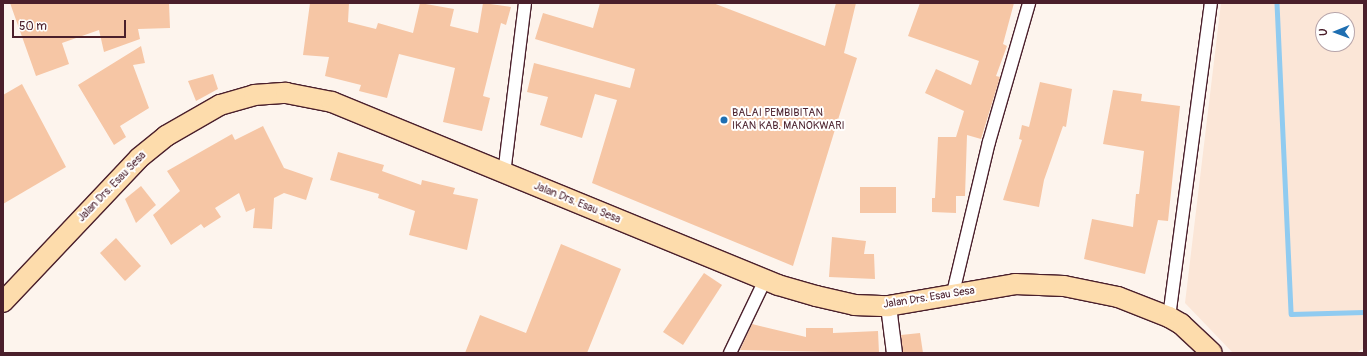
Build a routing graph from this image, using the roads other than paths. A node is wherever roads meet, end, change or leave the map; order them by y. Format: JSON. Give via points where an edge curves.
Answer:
{"nodes":[{"id":1,"x":525,"y":3,"type":"edge"},
{"id":2,"x":1029,"y":3,"type":"edge"},
{"id":3,"x":1211,"y":3,"type":"edge"},
{"id":4,"x":504,"y":174,"type":"junction"},
{"id":5,"x":765,"y":280,"type":"junction"},
{"id":6,"x":952,"y":297,"type":"junction"},
{"id":7,"x":3,"y":302,"type":"edge"},
{"id":8,"x":888,"y":306,"type":"junction"},
{"id":9,"x":1169,"y":317,"type":"junction"},
{"id":10,"x":730,"y":353,"type":"edge"},
{"id":11,"x":894,"y":353,"type":"edge"},
{"id":12,"x":1212,"y":353,"type":"edge"}],
"edges":[{"from":1,"to":4,"type":"street"},
{"from":2,"to":6,"type":"street","via":[[989,142]]},
{"from":3,"to":9,"type":"street"},
{"from":4,"to":5,"type":"highway","name":"Jalan Drs. Esau Sesa"},
{"from":4,"to":7,"type":"highway","name":"Jalan Drs. Esau Sesa","via":[[325,100],[286,93],[254,95],[220,105],[139,158]]},
{"from":5,"to":8,"type":"highway","name":"Jalan Drs. Esau Sesa","via":[[833,301]]},
{"from":5,"to":10,"type":"street"},
{"from":6,"to":8,"type":"highway","name":"Jalan Drs. Esau Sesa"},
{"from":6,"to":9,"type":"highway","name":"Jalan Drs. Esau Sesa","via":[[1015,284],[1064,286],[1118,297]]},
{"from":8,"to":11,"type":"street"},
{"from":9,"to":12,"type":"highway","name":"Jalan Drs. Esau Sesa","via":[[1181,324]]}]}
